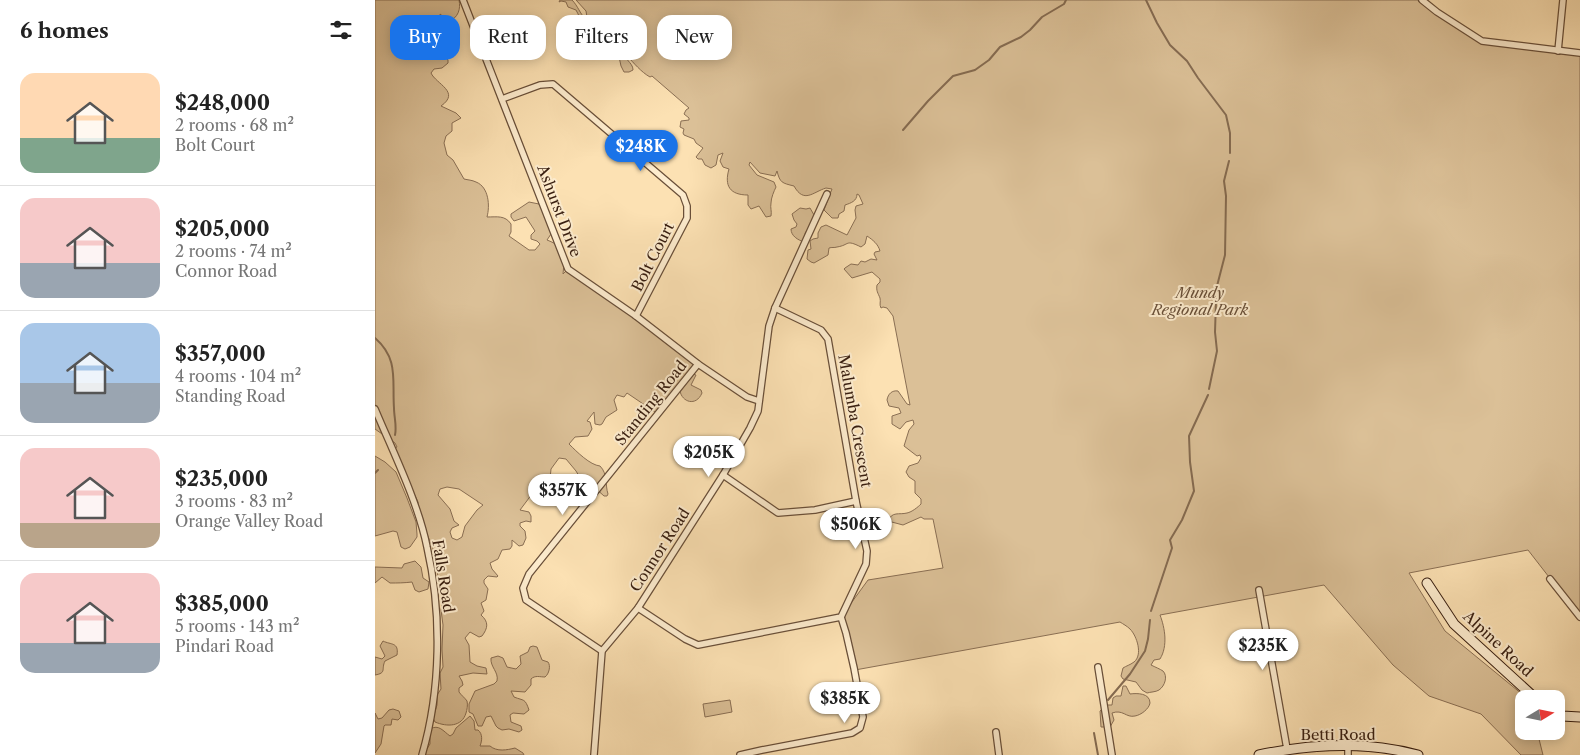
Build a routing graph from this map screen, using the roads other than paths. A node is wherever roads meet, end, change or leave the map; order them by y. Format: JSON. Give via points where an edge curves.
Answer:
{"nodes":[{"id":1,"x":463,"y":0,"type":"edge"},
{"id":2,"x":1421,"y":0,"type":"edge"},
{"id":3,"x":1563,"y":0,"type":"edge"},
{"id":4,"x":1558,"y":51,"type":"junction"},
{"id":5,"x":1580,"y":53,"type":"edge"},
{"id":6,"x":502,"y":99,"type":"junction"},
{"id":7,"x":827,"y":194,"type":"dead end"},
{"id":8,"x":775,"y":308,"type":"junction"},
{"id":9,"x":637,"y":316,"type":"junction"},
{"id":10,"x":699,"y":364,"type":"junction"},
{"id":11,"x":759,"y":401,"type":"junction"},
{"id":12,"x":375,"y":409,"type":"edge"},
{"id":13,"x":381,"y":424,"type":"junction"},
{"id":14,"x":375,"y":427,"type":"edge"},
{"id":15,"x":723,"y":475,"type":"junction"},
{"id":16,"x":856,"y":501,"type":"junction"},
{"id":17,"x":1550,"y":579,"type":"dead end"},
{"id":18,"x":1427,"y":583,"type":"dead end"},
{"id":19,"x":1259,"y":590,"type":"dead end"},
{"id":20,"x":638,"y":608,"type":"junction"},
{"id":21,"x":841,"y":617,"type":"junction"},
{"id":22,"x":1580,"y":618,"type":"edge"},
{"id":23,"x":602,"y":651,"type":"junction"},
{"id":24,"x":1098,"y":667,"type":"dead end"},
{"id":25,"x":1526,"y":690,"type":"edge"},
{"id":26,"x":1565,"y":716,"type":"edge"},
{"id":27,"x":1580,"y":717,"type":"edge"},
{"id":28,"x":996,"y":732,"type":"dead end"},
{"id":29,"x":1287,"y":749,"type":"junction"},
{"id":30,"x":1348,"y":750,"type":"edge"},
{"id":31,"x":422,"y":755,"type":"edge"},
{"id":32,"x":594,"y":755,"type":"edge"},
{"id":33,"x":740,"y":755,"type":"edge"},
{"id":34,"x":999,"y":755,"type":"edge"},
{"id":35,"x":1112,"y":755,"type":"edge"},
{"id":36,"x":1259,"y":755,"type":"edge"},
{"id":37,"x":1418,"y":755,"type":"edge"}],
"edges":[{"from":1,"to":6,"type":"street","name":"Ashurst Drive"},
{"from":2,"to":4,"type":"street","via":[[1482,41]]},
{"from":3,"to":4,"type":"street"},
{"from":4,"to":5,"type":"street"},
{"from":6,"to":9,"type":"street","name":"Ashurst Drive","via":[[568,268]]},
{"from":6,"to":9,"type":"street","name":"Bolt Court","via":[[540,85],[553,84],[683,195],[687,218]]},
{"from":7,"to":8,"type":"street","name":"Connor Road"},
{"from":8,"to":11,"type":"street","name":"Connor Road","via":[[769,326]]},
{"from":8,"to":16,"type":"street","name":"Malumba Crescent","via":[[821,330],[828,339]]},
{"from":9,"to":10,"type":"street","name":"Ashurst Drive"},
{"from":10,"to":11,"type":"street","name":"Ashurst Drive","via":[[747,397]]},
{"from":10,"to":23,"type":"street","name":"Standing Road","via":[[529,574],[523,588],[525,600]]},
{"from":11,"to":15,"type":"street","name":"Connor Road","via":[[750,428]]},
{"from":12,"to":13,"type":"street","name":"Falls Road"},
{"from":13,"to":14,"type":"street"},
{"from":13,"to":31,"type":"street","name":"Falls Road","via":[[412,497],[427,546],[434,588],[437,624],[435,685]]},
{"from":15,"to":16,"type":"street","via":[[778,513],[815,510]]},
{"from":15,"to":20,"type":"street","name":"Connor Road"},
{"from":16,"to":21,"type":"street","name":"Malumba Crescent","via":[[867,551],[866,564]]},
{"from":17,"to":22,"type":"street"},
{"from":18,"to":25,"type":"street","name":"Alpine Road","via":[[1454,624]]},
{"from":19,"to":29,"type":"street"},
{"from":20,"to":21,"type":"street","via":[[698,645]]},
{"from":20,"to":23,"type":"street","name":"Connor Road"},
{"from":21,"to":33,"type":"street","via":[[863,716],[860,728],[852,733]]},
{"from":23,"to":32,"type":"street"},
{"from":24,"to":35,"type":"street"},
{"from":26,"to":27,"type":"street"},
{"from":28,"to":34,"type":"street"},
{"from":29,"to":30,"type":"street","name":"Betti Road","via":[[1321,746]]},
{"from":29,"to":36,"type":"street","name":"Betti Road"},
{"from":30,"to":37,"type":"street","name":"Betti Road","via":[[1391,750]]}]}
